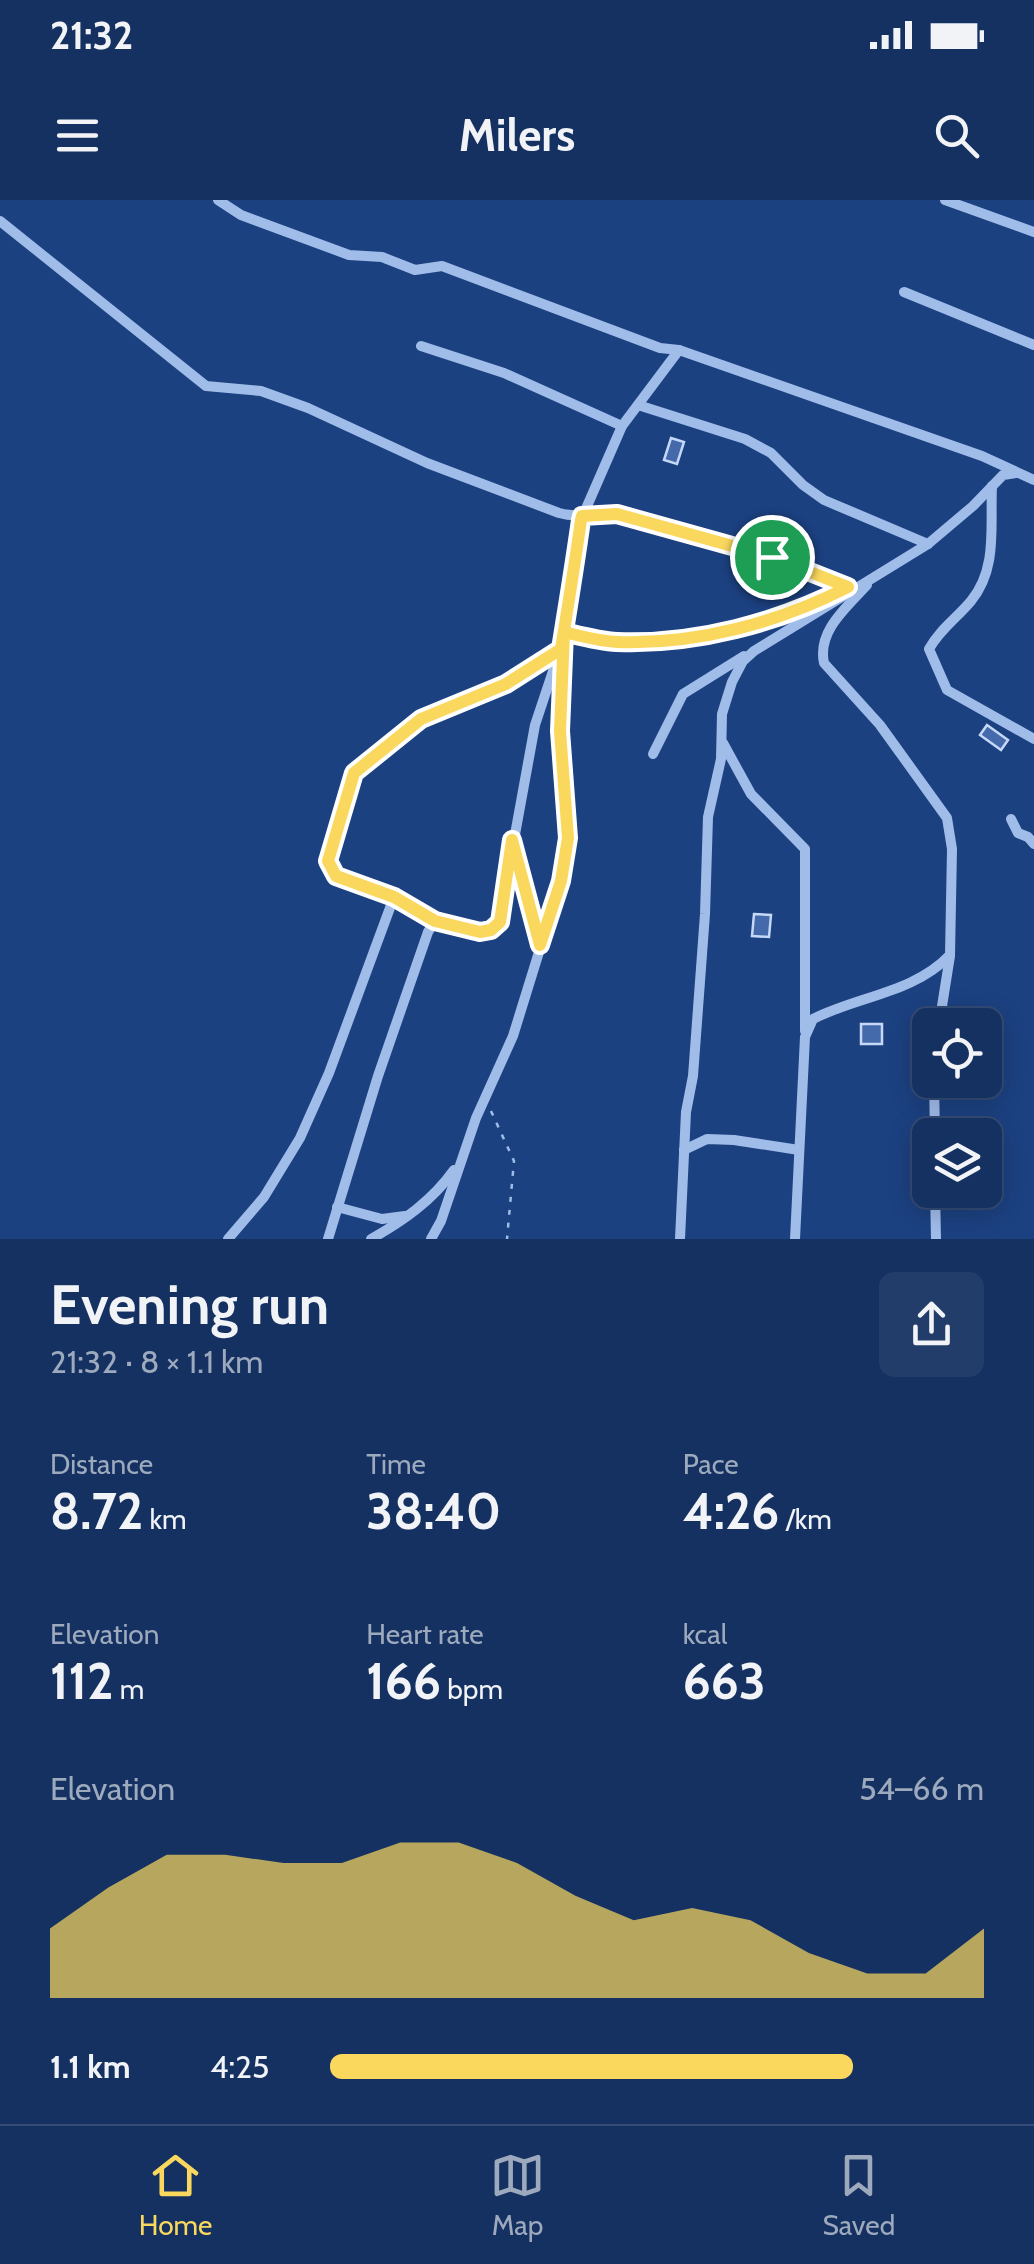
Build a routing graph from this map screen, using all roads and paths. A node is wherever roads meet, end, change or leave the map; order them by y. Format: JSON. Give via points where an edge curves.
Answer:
{"nodes":[{"id":1,"x":218,"y":200,"type":"edge"},
{"id":2,"x":945,"y":200,"type":"edge"},
{"id":3,"x":0,"y":221,"type":"edge"},
{"id":4,"x":1034,"y":232,"type":"edge"},
{"id":5,"x":904,"y":292,"type":"dead end"},
{"id":6,"x":1034,"y":345,"type":"edge"},
{"id":7,"x":422,"y":346,"type":"dead end"},
{"id":8,"x":679,"y":350,"type":"junction"},
{"id":9,"x":638,"y":405,"type":"junction"},
{"id":10,"x":622,"y":426,"type":"junction"},
{"id":11,"x":1016,"y":473,"type":"junction"},
{"id":12,"x":1034,"y":480,"type":"edge"},
{"id":13,"x":992,"y":485,"type":"junction"},
{"id":14,"x":582,"y":516,"type":"junction"},
{"id":15,"x":928,"y":544,"type":"junction"},
{"id":16,"x":874,"y":577,"type":"junction"},
{"id":17,"x":850,"y":588,"type":"junction"},
{"id":18,"x":564,"y":632,"type":"junction"},
{"id":19,"x":561,"y":649,"type":"junction"},
{"id":20,"x":754,"y":650,"type":"junction"},
{"id":21,"x":1034,"y":739,"type":"edge"},
{"id":22,"x":722,"y":742,"type":"junction"},
{"id":23,"x":653,"y":754,"type":"dead end"},
{"id":24,"x":1011,"y":819,"type":"dead end"},
{"id":25,"x":512,"y":840,"type":"junction"},
{"id":26,"x":1034,"y":844,"type":"edge"},
{"id":27,"x":394,"y":897,"type":"junction"},
{"id":28,"x":435,"y":921,"type":"junction"},
{"id":29,"x":540,"y":945,"type":"junction"},
{"id":30,"x":950,"y":954,"type":"junction"},
{"id":31,"x":941,"y":1008,"type":"edge"},
{"id":32,"x":804,"y":1037,"type":"junction"},
{"id":33,"x":485,"y":1098,"type":"junction"},
{"id":34,"x":684,"y":1150,"type":"junction"},
{"id":35,"x":799,"y":1150,"type":"junction"},
{"id":36,"x":462,"y":1157,"type":"junction"},
{"id":37,"x":337,"y":1207,"type":"junction"},
{"id":38,"x":935,"y":1208,"type":"edge"},
{"id":39,"x":411,"y":1215,"type":"junction"},
{"id":40,"x":228,"y":1239,"type":"edge"},
{"id":41,"x":328,"y":1239,"type":"edge"},
{"id":42,"x":371,"y":1239,"type":"edge"},
{"id":43,"x":429,"y":1239,"type":"edge"},
{"id":44,"x":508,"y":1239,"type":"edge"},
{"id":45,"x":680,"y":1239,"type":"edge"},
{"id":46,"x":795,"y":1239,"type":"edge"},
{"id":47,"x":936,"y":1239,"type":"edge"}],
"edges":[{"from":1,"to":8,"type":"street","via":[[349,255],[382,257],[414,270],[442,266]]},
{"from":2,"to":4,"type":"street"},
{"from":3,"to":14,"type":"street","via":[[206,386],[261,391],[514,497]]},
{"from":5,"to":6,"type":"street"},
{"from":7,"to":10,"type":"street","via":[[504,373]]},
{"from":8,"to":9,"type":"street"},
{"from":8,"to":11,"type":"street"},
{"from":9,"to":10,"type":"street"},
{"from":9,"to":15,"type":"street","via":[[746,439],[824,500]]},
{"from":10,"to":14,"type":"street"},
{"from":11,"to":12,"type":"street"},
{"from":11,"to":13,"type":"street"},
{"from":13,"to":15,"type":"street"},
{"from":13,"to":21,"type":"street","via":[[984,583],[930,649],[947,690]]},
{"from":14,"to":17,"type":"street","via":[[617,514],[666,526]]},
{"from":14,"to":18,"type":"street"},
{"from":15,"to":16,"type":"street"},
{"from":16,"to":17,"type":"street"},
{"from":16,"to":30,"type":"street","via":[[832,626],[821,650],[824,663],[880,725],[947,818]]},
{"from":17,"to":18,"type":"street","via":[[752,626],[681,637],[614,642]]},
{"from":17,"to":20,"type":"street"},
{"from":18,"to":19,"type":"street"},
{"from":19,"to":25,"type":"street","via":[[535,725]]},
{"from":19,"to":27,"type":"street","via":[[506,684],[421,719],[354,773],[328,861],[336,876]]},
{"from":19,"to":29,"type":"street","via":[[568,838]]},
{"from":20,"to":22,"type":"street","via":[[732,682]]},
{"from":20,"to":23,"type":"street","via":[[683,694]]},
{"from":22,"to":32,"type":"street","via":[[750,794],[801,842],[806,855]]},
{"from":22,"to":34,"type":"street","via":[[708,817]]},
{"from":24,"to":26,"type":"street","via":[[1018,834]]},
{"from":25,"to":28,"type":"street","via":[[500,922],[480,932]]},
{"from":25,"to":29,"type":"street"},
{"from":27,"to":28,"type":"path"},
{"from":27,"to":40,"type":"street","via":[[300,1138]]},
{"from":28,"to":37,"type":"street"},
{"from":29,"to":33,"type":"street","via":[[513,1036]]},
{"from":30,"to":31,"type":"street"},
{"from":30,"to":32,"type":"street","via":[[908,984],[813,1018]]},
{"from":32,"to":35,"type":"street"},
{"from":33,"to":36,"type":"street"},
{"from":33,"to":44,"type":"path","via":[[514,1160]]},
{"from":34,"to":35,"type":"street","via":[[707,1139]]},
{"from":34,"to":45,"type":"street"},
{"from":35,"to":46,"type":"street"},
{"from":36,"to":39,"type":"street"},
{"from":36,"to":43,"type":"street"},
{"from":37,"to":39,"type":"street","via":[[382,1219]]},
{"from":37,"to":41,"type":"street"},
{"from":38,"to":47,"type":"street"},
{"from":39,"to":42,"type":"street"}]}
